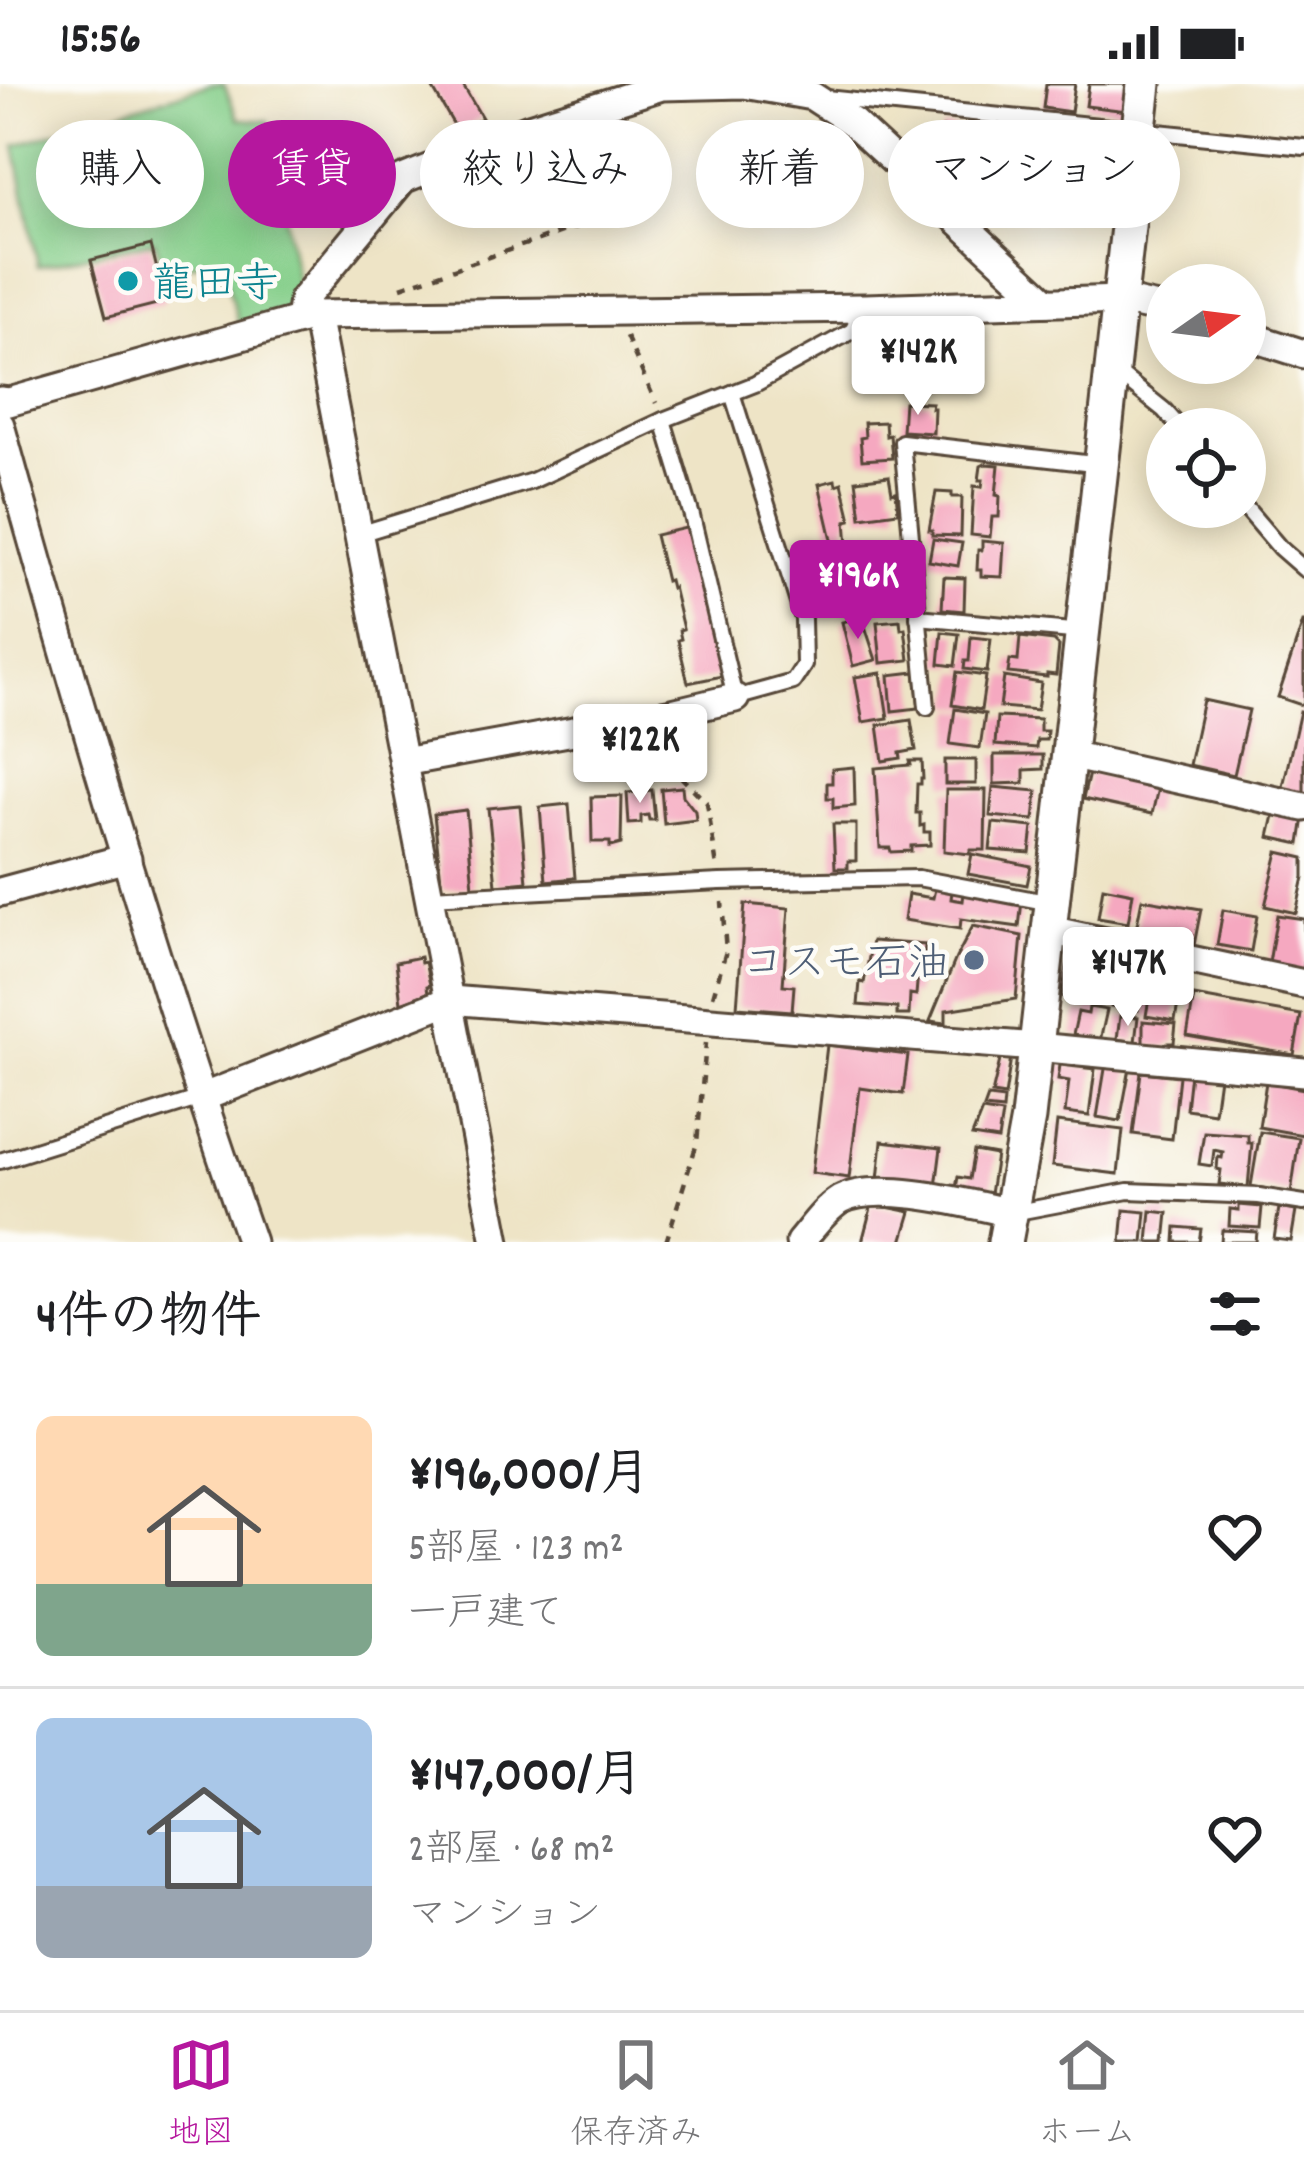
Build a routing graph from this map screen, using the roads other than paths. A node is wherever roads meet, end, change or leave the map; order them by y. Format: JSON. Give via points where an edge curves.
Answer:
{"nodes":[{"id":1,"x":1144,"y":84,"type":"edge"},
{"id":2,"x":662,"y":85,"type":"edge"},
{"id":3,"x":812,"y":90,"type":"edge"},
{"id":4,"x":1063,"y":120,"type":"edge"},
{"id":5,"x":1139,"y":120,"type":"edge"},
{"id":6,"x":1180,"y":134,"type":"edge"},
{"id":7,"x":1304,"y":147,"type":"edge"},
{"id":8,"x":1128,"y":228,"type":"edge"},
{"id":9,"x":1120,"y":301,"type":"junction"},
{"id":10,"x":1046,"y":302,"type":"junction"},
{"id":11,"x":1146,"y":306,"type":"edge"},
{"id":12,"x":865,"y":308,"type":"junction"},
{"id":13,"x":308,"y":318,"type":"junction"},
{"id":14,"x":1266,"y":342,"type":"edge"},
{"id":15,"x":1304,"y":354,"type":"edge"},
{"id":16,"x":1114,"y":370,"type":"junction"},
{"id":17,"x":732,"y":393,"type":"junction"},
{"id":18,"x":0,"y":401,"type":"edge"},
{"id":19,"x":1161,"y":408,"type":"edge"},
{"id":20,"x":663,"y":420,"type":"junction"},
{"id":21,"x":0,"y":425,"type":"edge"},
{"id":22,"x":1102,"y":465,"type":"junction"},
{"id":23,"x":1263,"y":528,"type":"edge"},
{"id":24,"x":359,"y":534,"type":"junction"},
{"id":25,"x":1304,"y":569,"type":"edge"},
{"id":26,"x":918,"y":617,"type":"junction"},
{"id":27,"x":1083,"y":632,"type":"junction"},
{"id":28,"x":735,"y":698,"type":"junction"},
{"id":29,"x":927,"y":707,"type":"dead end"},
{"id":30,"x":1070,"y":755,"type":"junction"},
{"id":31,"x":403,"y":762,"type":"junction"},
{"id":32,"x":1304,"y":807,"type":"edge"},
{"id":33,"x":127,"y":858,"type":"junction"},
{"id":34,"x":0,"y":892,"type":"edge"},
{"id":35,"x":429,"y":898,"type":"junction"},
{"id":36,"x":1050,"y":916,"type":"junction"},
{"id":37,"x":1304,"y":984,"type":"edge"},
{"id":38,"x":450,"y":1000,"type":"junction"},
{"id":39,"x":1036,"y":1047,"type":"junction"},
{"id":40,"x":1304,"y":1071,"type":"edge"},
{"id":41,"x":201,"y":1098,"type":"junction"},
{"id":42,"x":0,"y":1161,"type":"edge"},
{"id":43,"x":1304,"y":1203,"type":"edge"},
{"id":44,"x":1008,"y":1228,"type":"edge"},
{"id":45,"x":251,"y":1242,"type":"edge"},
{"id":46,"x":496,"y":1242,"type":"edge"},
{"id":47,"x":800,"y":1242,"type":"edge"}],
"edges":[{"from":1,"to":5,"type":"street"},
{"from":2,"to":3,"type":"street"},
{"from":2,"to":13,"type":"street","via":[[403,179],[304,300]]},
{"from":3,"to":4,"type":"lane"},
{"from":3,"to":10,"type":"street"},
{"from":6,"to":7,"type":"lane"},
{"from":8,"to":9,"type":"street"},
{"from":9,"to":10,"type":"street"},
{"from":9,"to":11,"type":"street"},
{"from":9,"to":16,"type":"street"},
{"from":10,"to":12,"type":"street"},
{"from":12,"to":13,"type":"street"},
{"from":12,"to":17,"type":"lane","via":[[852,332]]},
{"from":13,"to":18,"type":"street"},
{"from":13,"to":24,"type":"street"},
{"from":14,"to":15,"type":"street"},
{"from":16,"to":19,"type":"lane"},
{"from":16,"to":22,"type":"street"},
{"from":17,"to":20,"type":"lane"},
{"from":17,"to":28,"type":"lane","via":[[803,619],[804,665],[793,682]]},
{"from":20,"to":24,"type":"lane","via":[[532,482]]},
{"from":20,"to":28,"type":"lane"},
{"from":21,"to":33,"type":"street"},
{"from":22,"to":26,"type":"lane","via":[[902,442]]},
{"from":22,"to":27,"type":"street"},
{"from":23,"to":25,"type":"lane"},
{"from":24,"to":31,"type":"street"},
{"from":26,"to":27,"type":"lane"},
{"from":26,"to":29,"type":"lane"},
{"from":27,"to":30,"type":"street"},
{"from":28,"to":31,"type":"street"},
{"from":30,"to":32,"type":"street"},
{"from":30,"to":36,"type":"street"},
{"from":31,"to":35,"type":"street"},
{"from":33,"to":34,"type":"street"},
{"from":33,"to":41,"type":"street"},
{"from":35,"to":36,"type":"lane","via":[[918,878]]},
{"from":35,"to":38,"type":"street"},
{"from":36,"to":37,"type":"street"},
{"from":36,"to":39,"type":"street"},
{"from":38,"to":39,"type":"street"},
{"from":38,"to":41,"type":"street"},
{"from":38,"to":46,"type":"street"},
{"from":39,"to":40,"type":"street"},
{"from":39,"to":44,"type":"street"},
{"from":41,"to":42,"type":"lane"},
{"from":41,"to":45,"type":"street"},
{"from":43,"to":44,"type":"lane","via":[[1128,1191]]},
{"from":44,"to":47,"type":"street","via":[[955,1201],[866,1192],[835,1204]]}]}
